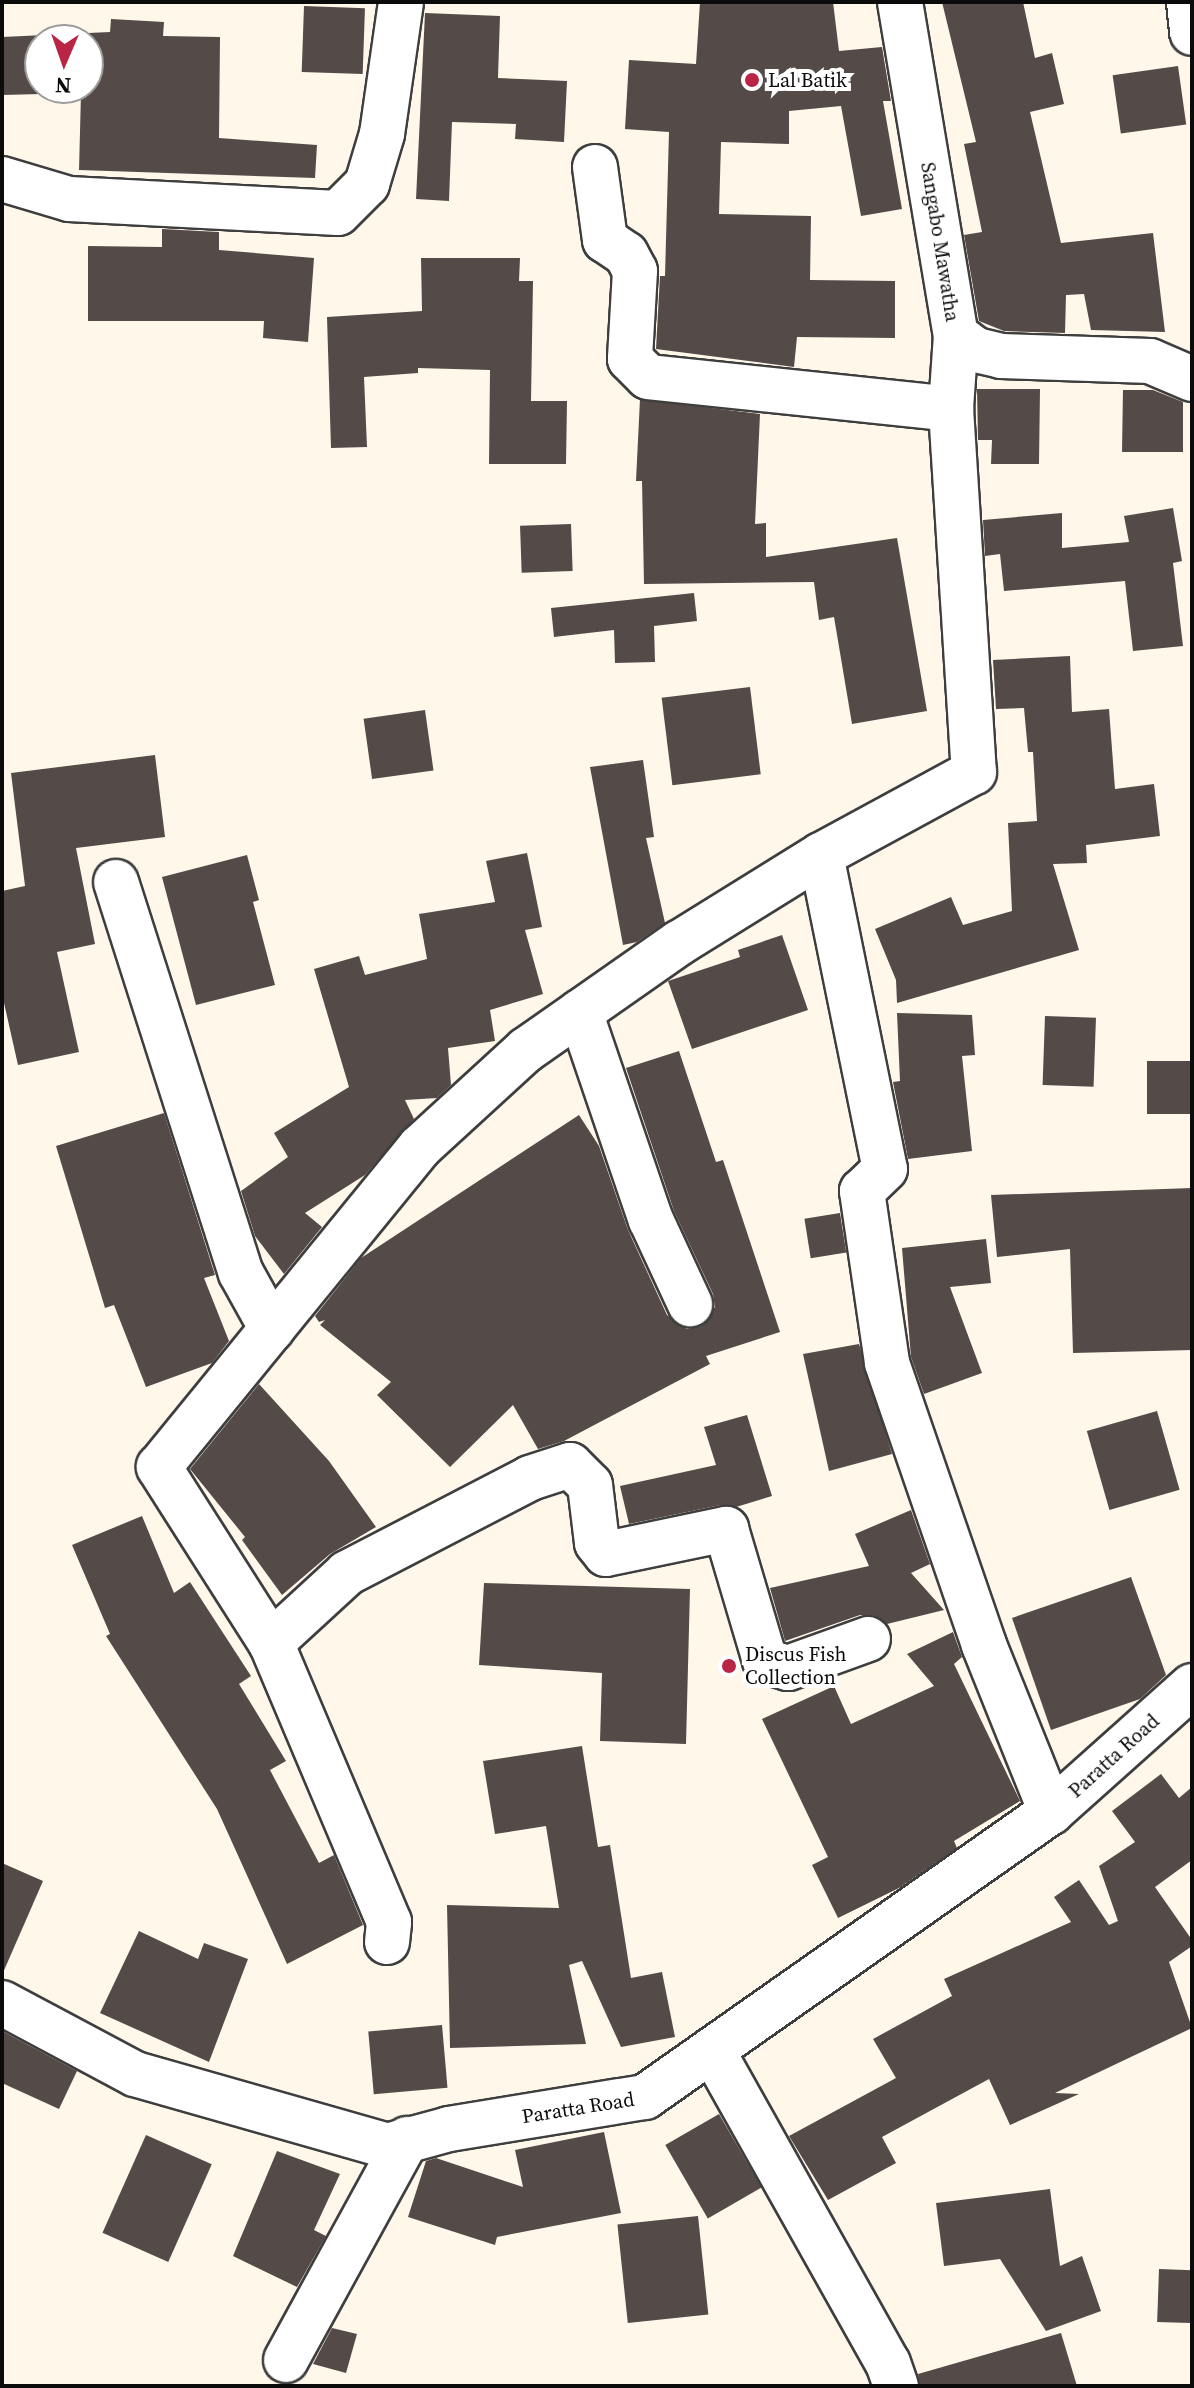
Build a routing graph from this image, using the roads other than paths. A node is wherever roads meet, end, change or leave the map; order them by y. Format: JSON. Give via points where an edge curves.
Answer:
{"nodes":[{"id":1,"x":401,"y":2,"type":"edge"},
{"id":2,"x":900,"y":2,"type":"edge"},
{"id":3,"x":1189,"y":2,"type":"edge"},
{"id":4,"x":1192,"y":33,"type":"edge"},
{"id":5,"x":595,"y":167,"type":"dead end"},
{"id":6,"x":2,"y":179,"type":"edge"},
{"id":7,"x":956,"y":335,"type":"junction"},
{"id":8,"x":1192,"y":379,"type":"edge"},
{"id":9,"x":951,"y":409,"type":"junction"},
{"id":10,"x":821,"y":855,"type":"junction"},
{"id":11,"x":116,"y":882,"type":"dead end"},
{"id":12,"x":580,"y":1012,"type":"junction"},
{"id":13,"x":690,"y":1304,"type":"dead end"},
{"id":14,"x":272,"y":1329,"type":"junction"},
{"id":15,"x":868,"y":1639,"type":"dead end"},
{"id":16,"x":271,"y":1643,"type":"junction"},
{"id":17,"x":1192,"y":1686,"type":"edge"},
{"id":18,"x":1051,"y":1812,"type":"junction"},
{"id":19,"x":387,"y":1942,"type":"dead end"},
{"id":20,"x":2,"y":2003,"type":"edge"},
{"id":21,"x":712,"y":2050,"type":"junction"},
{"id":22,"x":407,"y":2139,"type":"junction"},
{"id":23,"x":286,"y":2360,"type":"dead end"},
{"id":24,"x":896,"y":2386,"type":"edge"}],
"edges":[{"from":1,"to":6,"type":"street","via":[[382,134],[367,184],[338,213],[69,199]]},
{"from":2,"to":7,"type":"street","name":"Sangabo Mawatha"},
{"from":3,"to":4,"type":"street"},
{"from":5,"to":9,"type":"street","via":[[605,240],[626,254],[635,271],[630,359],[648,377]]},
{"from":7,"to":8,"type":"street","name":"Sangabo Mawatha","via":[[976,350],[1001,356],[1150,361]]},
{"from":7,"to":9,"type":"street"},
{"from":9,"to":10,"type":"street","via":[[974,772]]},
{"from":10,"to":12,"type":"street"},
{"from":10,"to":18,"type":"street","via":[[885,1169],[862,1191],[887,1363],[984,1645]]},
{"from":11,"to":14,"type":"street","via":[[241,1273]]},
{"from":12,"to":13,"type":"street","via":[[651,1220]]},
{"from":12,"to":14,"type":"street","via":[[526,1050],[420,1147]]},
{"from":14,"to":16,"type":"street","via":[[159,1467]]},
{"from":15,"to":16,"type":"street","via":[[788,1668],[765,1661],[726,1529],[606,1554],[597,1543],[590,1485],[570,1465],[530,1478],[347,1573]]},
{"from":16,"to":19,"type":"street","via":[[389,1922]]},
{"from":17,"to":18,"type":"street","name":"Paratta Road"},
{"from":18,"to":21,"type":"street","name":"Paratta Road"},
{"from":20,"to":22,"type":"street","name":"Paratta Road","via":[[135,2074],[387,2146]]},
{"from":21,"to":22,"type":"street","name":"Paratta Road","via":[[645,2097]]},
{"from":21,"to":24,"type":"street","via":[[888,2363]]},
{"from":22,"to":23,"type":"street"}]}
